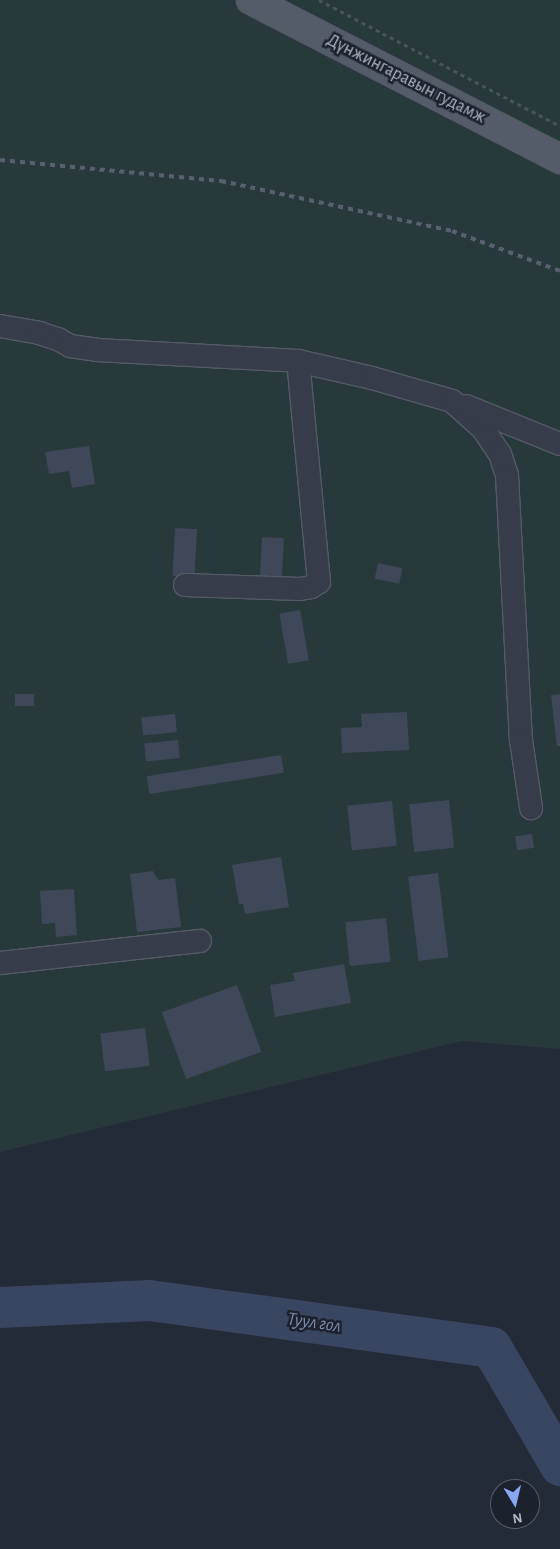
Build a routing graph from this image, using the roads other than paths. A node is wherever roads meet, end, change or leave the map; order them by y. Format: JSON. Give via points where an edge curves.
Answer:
{"nodes":[{"id":1,"x":252,"y":0,"type":"edge"},
{"id":2,"x":560,"y":159,"type":"edge"},
{"id":3,"x":0,"y":326,"type":"edge"},
{"id":4,"x":298,"y":361,"type":"junction"},
{"id":5,"x":452,"y":401,"type":"junction"},
{"id":6,"x":560,"y":444,"type":"edge"},
{"id":7,"x":184,"y":585,"type":"dead end"},
{"id":8,"x":531,"y":808,"type":"dead end"},
{"id":9,"x":200,"y":941,"type":"dead end"},
{"id":10,"x":0,"y":963,"type":"edge"}],
"edges":[{"from":1,"to":2,"type":"main road","name":"Дүнжингаравын гудамж"},
{"from":3,"to":4,"type":"street","via":[[40,333],[70,346],[97,350]]},
{"from":4,"to":5,"type":"street"},
{"from":4,"to":7,"type":"street","via":[[319,582],[300,589]]},
{"from":5,"to":6,"type":"street"},
{"from":5,"to":8,"type":"street","via":[[493,442],[507,475],[521,740]]},
{"from":9,"to":10,"type":"street"}]}
